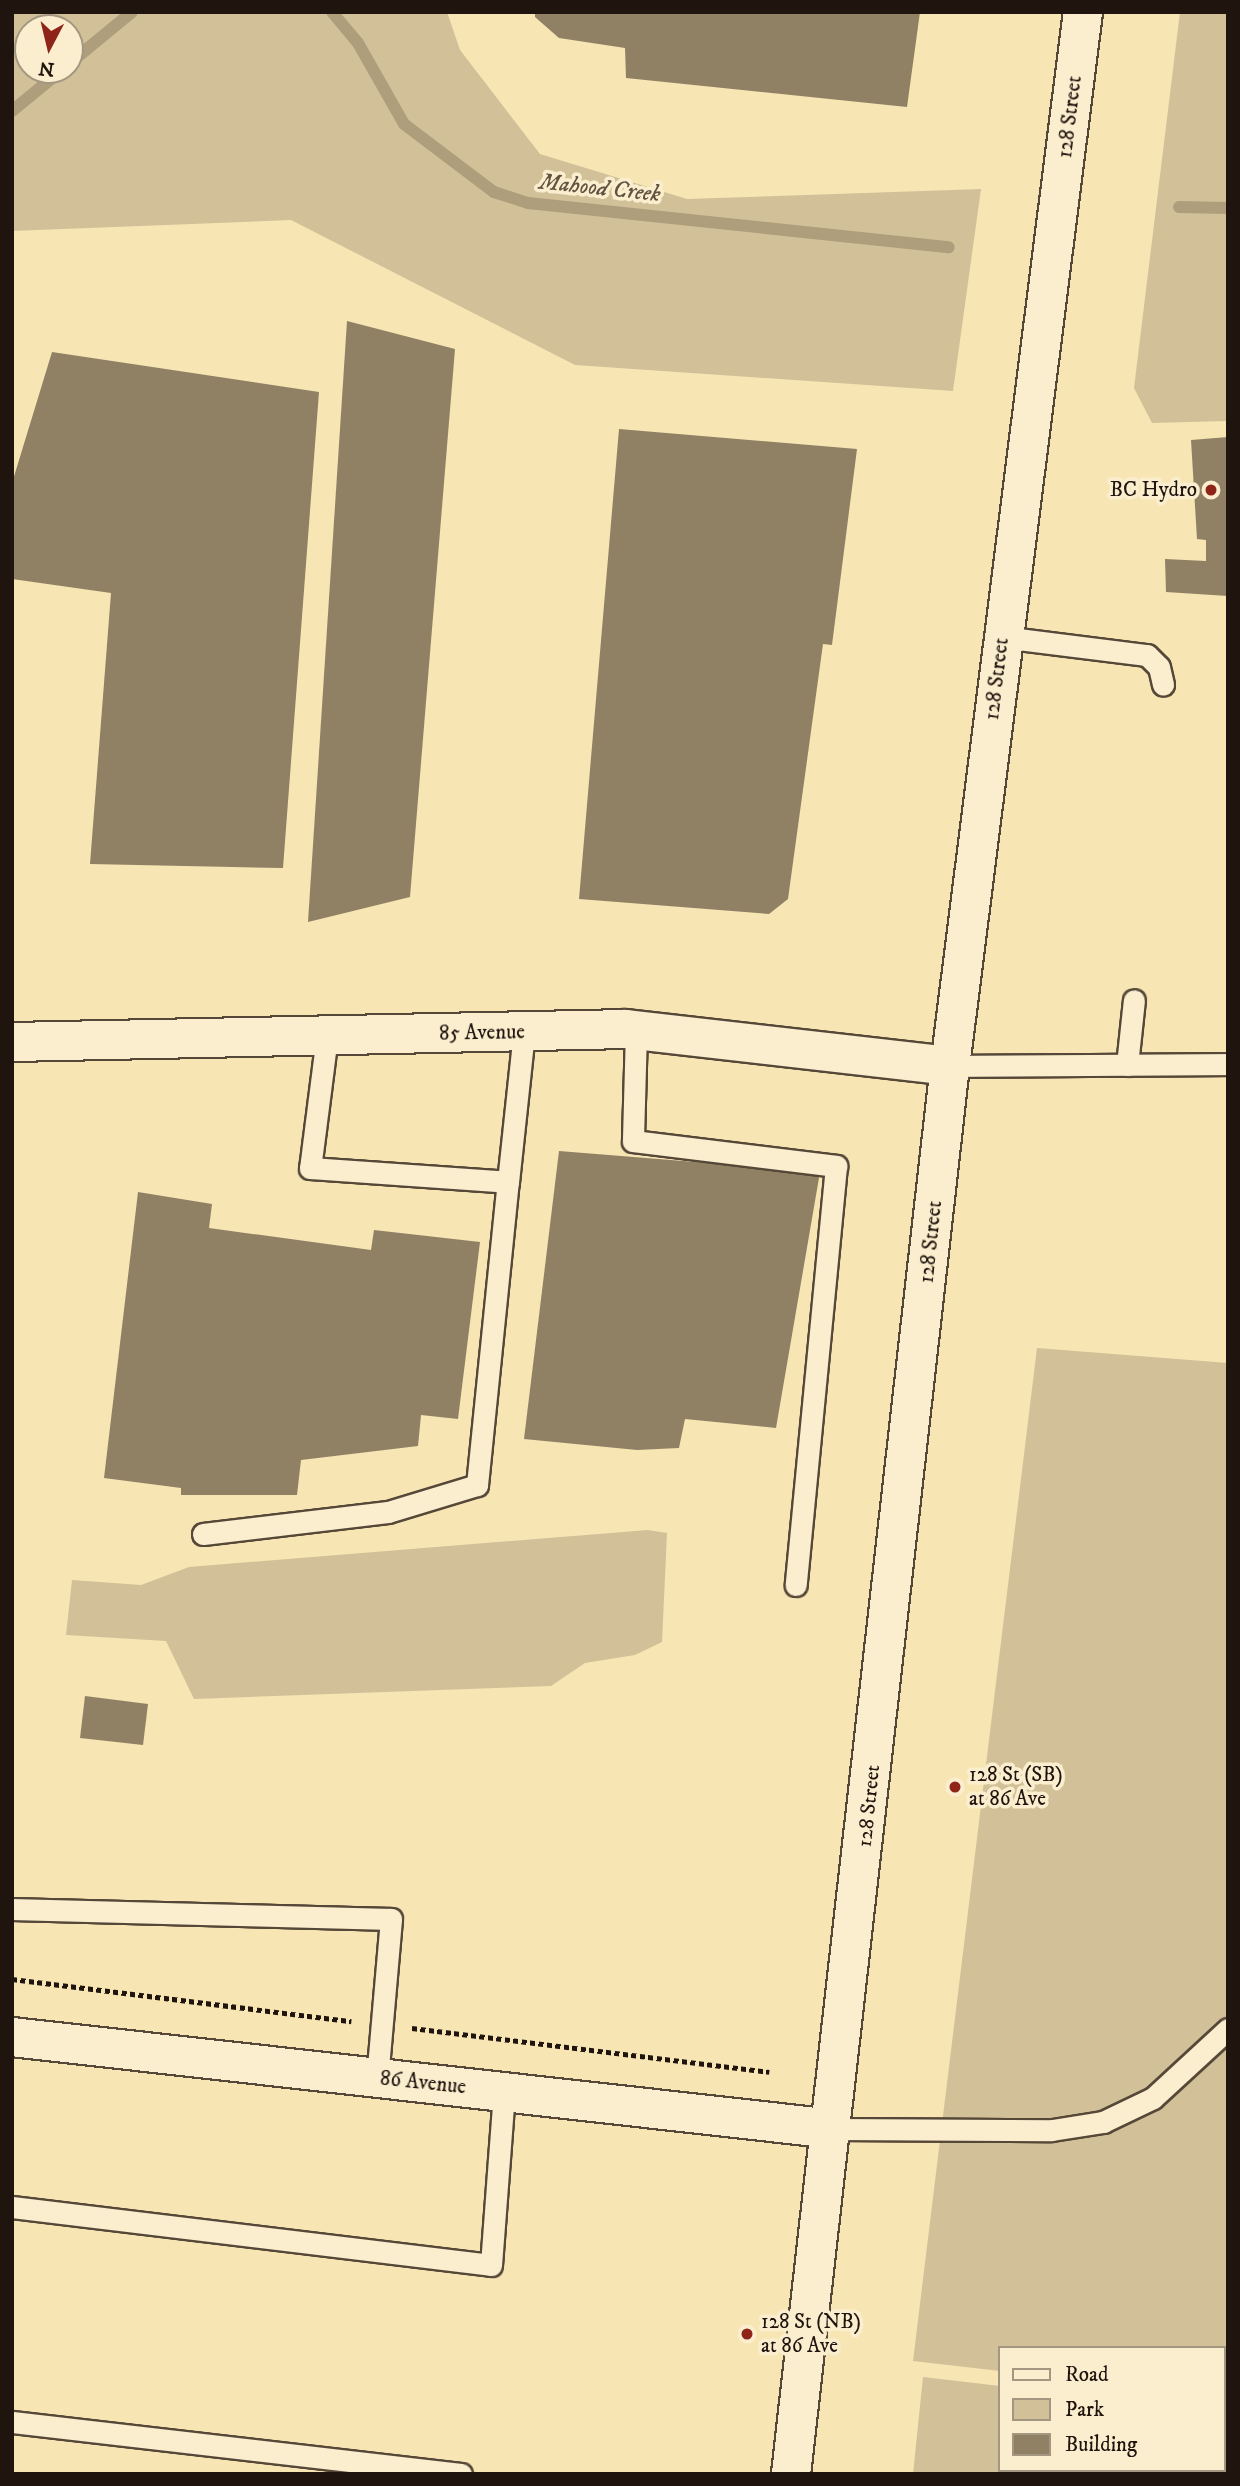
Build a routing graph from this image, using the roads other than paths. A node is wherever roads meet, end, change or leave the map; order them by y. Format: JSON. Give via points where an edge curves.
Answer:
{"nodes":[{"id":1,"x":1083,"y":12,"type":"edge"},
{"id":2,"x":1002,"y":637,"type":"junction"},
{"id":3,"x":1163,"y":685,"type":"dead end"},
{"id":4,"x":1134,"y":1000,"type":"dead end"},
{"id":5,"x":636,"y":1031,"type":"junction"},
{"id":6,"x":524,"y":1032,"type":"junction"},
{"id":7,"x":327,"y":1036,"type":"junction"},
{"id":8,"x":12,"y":1042,"type":"edge"},
{"id":9,"x":1228,"y":1064,"type":"edge"},
{"id":10,"x":1127,"y":1065,"type":"junction"},
{"id":11,"x":950,"y":1066,"type":"junction"},
{"id":12,"x":508,"y":1182,"type":"junction"},
{"id":13,"x":203,"y":1534,"type":"dead end"},
{"id":14,"x":796,"y":1585,"type":"dead end"},
{"id":15,"x":12,"y":1909,"type":"edge"},
{"id":16,"x":1228,"y":2029,"type":"edge"},
{"id":17,"x":12,"y":2037,"type":"edge"},
{"id":18,"x":377,"y":2078,"type":"junction"},
{"id":19,"x":504,"y":2092,"type":"junction"},
{"id":20,"x":833,"y":2129,"type":"junction"},
{"id":21,"x":12,"y":2207,"type":"edge"},
{"id":22,"x":12,"y":2422,"type":"edge"},
{"id":23,"x":461,"y":2474,"type":"edge"},
{"id":24,"x":791,"y":2474,"type":"edge"}],
"edges":[{"from":1,"to":2,"type":"main road","name":"128 Street"},
{"from":2,"to":3,"type":"lane","via":[[1147,655],[1159,667]]},
{"from":2,"to":11,"type":"main road","name":"128 Street"},
{"from":4,"to":10,"type":"lane"},
{"from":5,"to":6,"type":"main road","name":"85 Avenue"},
{"from":5,"to":11,"type":"main road","name":"85 Avenue"},
{"from":5,"to":14,"type":"lane","via":[[634,1141],[836,1166]]},
{"from":6,"to":7,"type":"main road","name":"85 Avenue"},
{"from":6,"to":12,"type":"lane"},
{"from":7,"to":8,"type":"main road","name":"85 Avenue"},
{"from":7,"to":12,"type":"lane","via":[[310,1168]]},
{"from":9,"to":10,"type":"lane"},
{"from":10,"to":11,"type":"lane"},
{"from":11,"to":20,"type":"main road","name":"128 Street"},
{"from":12,"to":13,"type":"lane","via":[[477,1485],[388,1512]]},
{"from":15,"to":18,"type":"lane","via":[[391,1919]]},
{"from":16,"to":20,"type":"lane","via":[[1153,2098],[1104,2122],[1052,2130]]},
{"from":17,"to":18,"type":"main road","name":"86 Avenue"},
{"from":18,"to":19,"type":"main road","name":"86 Avenue"},
{"from":19,"to":20,"type":"main road","name":"86 Avenue"},
{"from":19,"to":21,"type":"lane","via":[[491,2265]]},
{"from":20,"to":24,"type":"main road","name":"128 Street"},
{"from":22,"to":23,"type":"lane"}]}
